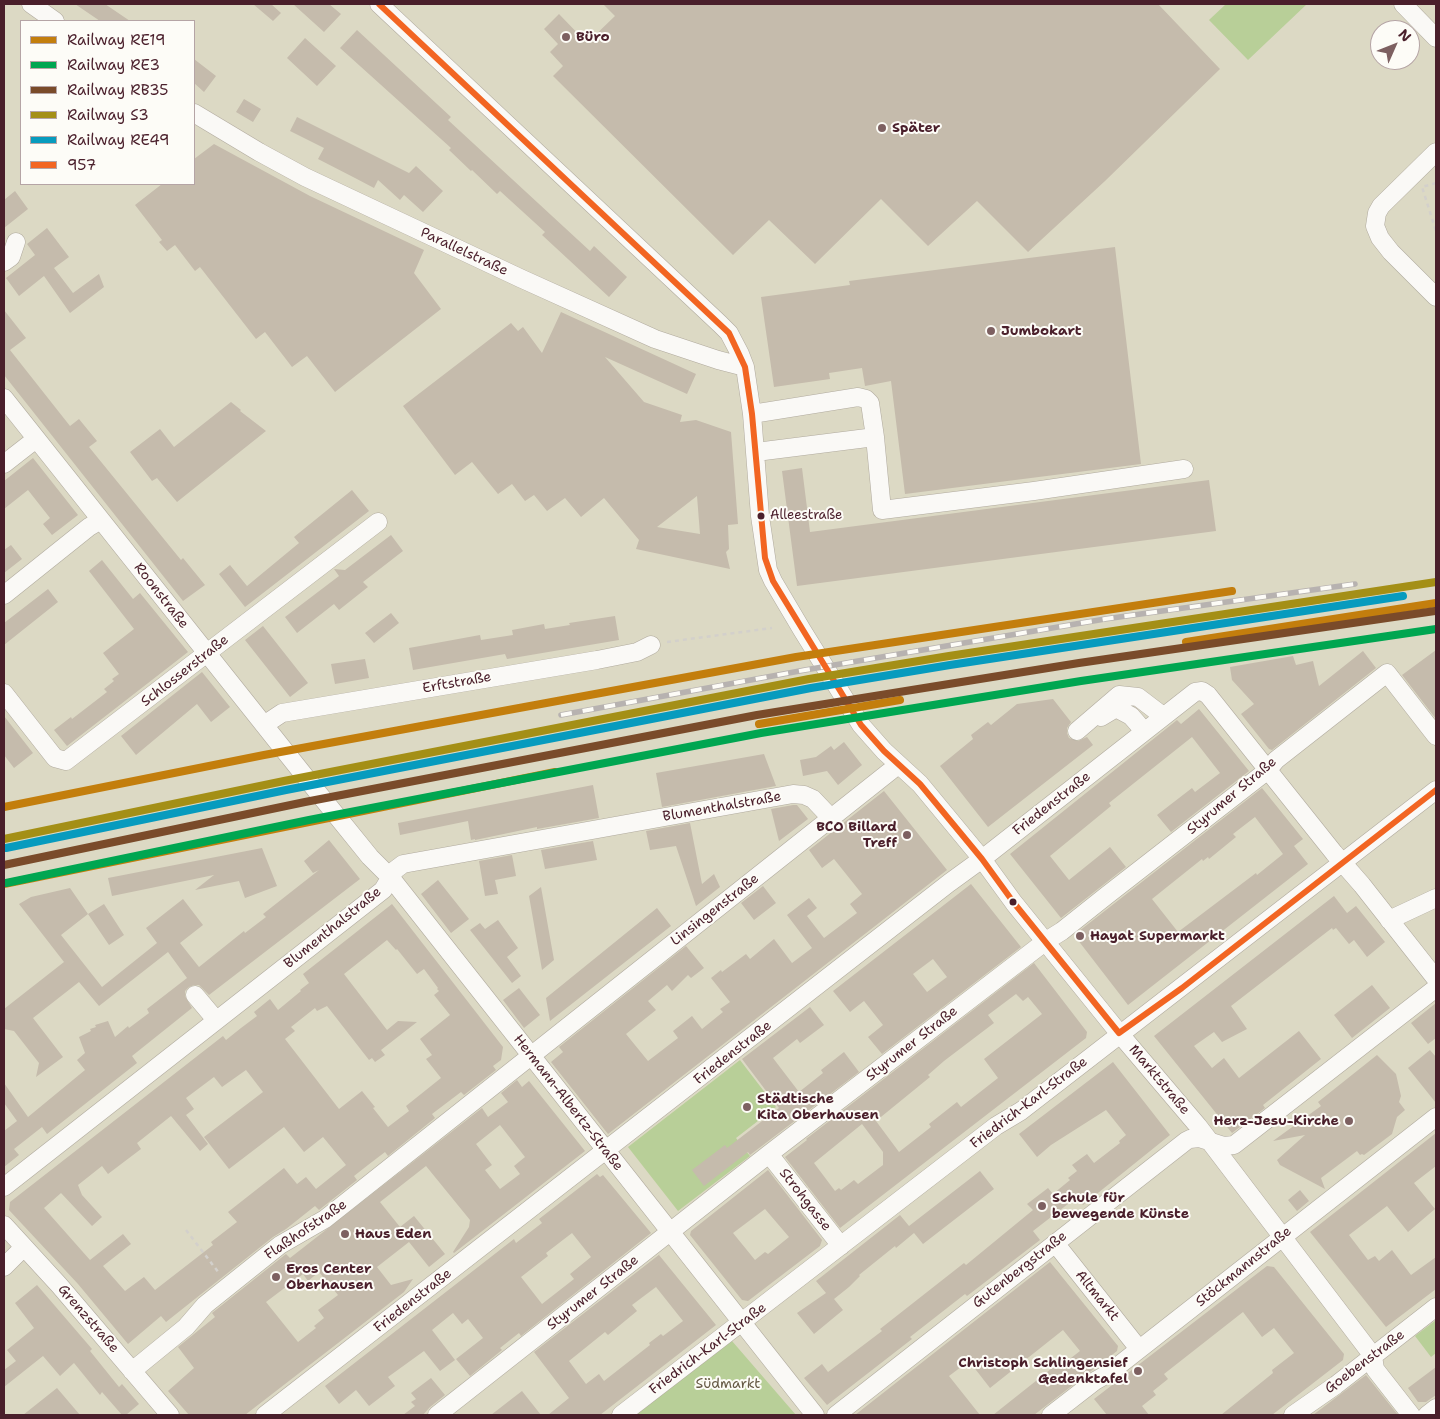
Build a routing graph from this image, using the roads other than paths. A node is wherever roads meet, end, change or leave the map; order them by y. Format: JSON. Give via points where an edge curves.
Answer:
{"nodes":[{"id":1,"x":31,"y":4,"type":"edge"},
{"id":2,"x":379,"y":4,"type":"edge"},
{"id":3,"x":1403,"y":4,"type":"edge"},
{"id":4,"x":54,"y":20,"type":"edge"},
{"id":5,"x":1436,"y":38,"type":"edge"},
{"id":6,"x":195,"y":114,"type":"edge"},
{"id":7,"x":1436,"y":152,"type":"edge"},
{"id":8,"x":16,"y":242,"type":"dead end"},
{"id":9,"x":4,"y":262,"type":"edge"},
{"id":10,"x":1436,"y":297,"type":"edge"},
{"id":11,"x":745,"y":367,"type":"junction"},
{"id":12,"x":4,"y":398,"type":"edge"},
{"id":13,"x":752,"y":414,"type":"junction"},
{"id":14,"x":875,"y":437,"type":"junction"},
{"id":15,"x":36,"y":439,"type":"junction"},
{"id":16,"x":756,"y":452,"type":"junction"},
{"id":17,"x":4,"y":464,"type":"edge"},
{"id":18,"x":1184,"y":469,"type":"dead end"},
{"id":19,"x":101,"y":520,"type":"junction"},
{"id":20,"x":378,"y":522,"type":"dead end"},
{"id":21,"x":4,"y":595,"type":"edge"},
{"id":22,"x":650,"y":644,"type":"road end"},
{"id":23,"x":207,"y":654,"type":"junction"},
{"id":24,"x":4,"y":693,"type":"edge"},
{"id":25,"x":1163,"y":716,"type":"junction"},
{"id":26,"x":264,"y":724,"type":"junction"},
{"id":27,"x":1144,"y":731,"type":"junction"},
{"id":28,"x":1436,"y":736,"type":"edge"},
{"id":29,"x":898,"y":765,"type":"junction"},
{"id":30,"x":1268,"y":770,"type":"junction"},
{"id":31,"x":1436,"y":790,"type":"edge"},
{"id":32,"x":319,"y":794,"type":"joint"},
{"id":33,"x":831,"y":818,"type":"junction"},
{"id":34,"x":982,"y":859,"type":"junction"},
{"id":35,"x":1342,"y":863,"type":"junction"},
{"id":36,"x":390,"y":878,"type":"junction"},
{"id":37,"x":1436,"y":898,"type":"edge"},
{"id":38,"x":1389,"y":920,"type":"junction"},
{"id":39,"x":1046,"y":941,"type":"junction"},
{"id":40,"x":1436,"y":979,"type":"edge"},
{"id":41,"x":1436,"y":988,"type":"edge"},
{"id":42,"x":195,"y":995,"type":"dead end"},
{"id":43,"x":216,"y":1020,"type":"junction"},
{"id":44,"x":1119,"y":1033,"type":"junction"},
{"id":45,"x":531,"y":1056,"type":"junction"},
{"id":46,"x":1436,"y":1116,"type":"edge"},
{"id":47,"x":1209,"y":1141,"type":"junction"},
{"id":48,"x":606,"y":1151,"type":"junction"},
{"id":49,"x":770,"y":1154,"type":"junction"},
{"id":50,"x":4,"y":1187,"type":"edge"},
{"id":51,"x":4,"y":1225,"type":"edge"},
{"id":52,"x":670,"y":1232,"type":"junction"},
{"id":53,"x":1282,"y":1237,"type":"junction"},
{"id":54,"x":1055,"y":1243,"type":"junction"},
{"id":55,"x":841,"y":1246,"type":"junction"},
{"id":56,"x":24,"y":1247,"type":"junction"},
{"id":57,"x":4,"y":1267,"type":"edge"},
{"id":58,"x":1436,"y":1307,"type":"edge"},
{"id":59,"x":741,"y":1322,"type":"junction"},
{"id":60,"x":1139,"y":1349,"type":"junction"},
{"id":61,"x":1373,"y":1356,"type":"junction"},
{"id":62,"x":132,"y":1371,"type":"junction"},
{"id":63,"x":1436,"y":1408,"type":"edge"},
{"id":64,"x":170,"y":1415,"type":"edge"},
{"id":65,"x":265,"y":1415,"type":"edge"},
{"id":66,"x":436,"y":1415,"type":"edge"},
{"id":67,"x":622,"y":1415,"type":"edge"},
{"id":68,"x":815,"y":1415,"type":"edge"},
{"id":69,"x":836,"y":1415,"type":"edge"},
{"id":70,"x":1051,"y":1415,"type":"edge"},
{"id":71,"x":1293,"y":1415,"type":"edge"},
{"id":72,"x":1411,"y":1415,"type":"edge"},
{"id":73,"x":1427,"y":1415,"type":"edge"}],
"edges":[{"from":1,"to":4,"type":"street"},
{"from":2,"to":11,"type":"street","via":[[720,324],[732,338]]},
{"from":3,"to":5,"type":"street"},
{"from":6,"to":11,"type":"street","name":"Parallelstraße","via":[[305,177],[520,278],[655,338]]},
{"from":7,"to":10,"type":"street","via":[[1381,206],[1375,226],[1390,252]]},
{"from":8,"to":9,"type":"street","via":[[11,257]]},
{"from":11,"to":13,"type":"street"},
{"from":12,"to":15,"type":"street","name":"Roonstraße"},
{"from":13,"to":14,"type":"street","via":[[858,397],[870,403]]},
{"from":13,"to":16,"type":"street"},
{"from":14,"to":16,"type":"street"},
{"from":14,"to":18,"type":"street","via":[[882,510]]},
{"from":15,"to":17,"type":"street"},
{"from":15,"to":19,"type":"street","name":"Roonstraße"},
{"from":16,"to":29,"type":"street","name":"Marktstraße","via":[[768,570],[861,725]]},
{"from":19,"to":21,"type":"street"},
{"from":19,"to":23,"type":"street","name":"Roonstraße"},
{"from":20,"to":23,"type":"street","name":"Schlosserstraße"},
{"from":22,"to":26,"type":"street","name":"Erftstraße","via":[[638,652],[597,660],[282,713]]},
{"from":23,"to":24,"type":"street","name":"Schlosserstraße","via":[[66,761],[55,758]]},
{"from":23,"to":26,"type":"street","name":"Roonstraße"},
{"from":25,"to":27,"type":"street","name":"Friedenstraße"},
{"from":25,"to":27,"type":"street","via":[[1138,697],[1119,695],[1078,731],[1116,708],[1131,716]]},
{"from":25,"to":30,"type":"street","name":"Friedenstraße","via":[[1193,693],[1200,691],[1208,695]]},
{"from":26,"to":32,"type":"street","name":"Roonstraße"},
{"from":27,"to":34,"type":"street","name":"Friedenstraße"},
{"from":28,"to":30,"type":"street","name":"Styrumer Straße","via":[[1387,673],[1276,760]]},
{"from":29,"to":33,"type":"street","name":"Linsingenstraße"},
{"from":29,"to":34,"type":"street","name":"Marktstraße","via":[[920,784]]},
{"from":30,"to":35,"type":"street","via":[[1316,820]]},
{"from":30,"to":39,"type":"street","name":"Styrumer Straße"},
{"from":31,"to":35,"type":"street","name":"Friedrich-Karl-Straße"},
{"from":32,"to":36,"type":"street","name":"Hermann-Albertz-Straße"},
{"from":33,"to":36,"type":"street","name":"Blumenthalstraße","via":[[813,799],[794,794],[403,864]]},
{"from":33,"to":45,"type":"street","name":"Linsingenstraße"},
{"from":34,"to":39,"type":"street","name":"Marktstraße"},
{"from":34,"to":48,"type":"street","name":"Friedenstraße"},
{"from":35,"to":38,"type":"street"},
{"from":35,"to":44,"type":"street","name":"Friedrich-Karl-Straße"},
{"from":36,"to":43,"type":"street","name":"Blumenthalstraße","via":[[383,890]]},
{"from":36,"to":45,"type":"street","name":"Hermann-Albertz-Straße"},
{"from":37,"to":38,"type":"street"},
{"from":38,"to":40,"type":"street"},
{"from":39,"to":44,"type":"street","name":"Marktstraße"},
{"from":39,"to":49,"type":"street","name":"Styrumer Straße"},
{"from":41,"to":47,"type":"street","name":"Gutenbergstraße","via":[[1234,1145]]},
{"from":42,"to":43,"type":"street"},
{"from":43,"to":50,"type":"street","name":"Blumenthalstraße"},
{"from":44,"to":47,"type":"street","name":"Marktstraße"},
{"from":44,"to":55,"type":"street","name":"Friedrich-Karl-Straße"},
{"from":45,"to":48,"type":"street","name":"Hermann-Albertz-Straße"},
{"from":45,"to":62,"type":"street","name":"Flaßhofstraße","via":[[325,1220],[280,1246],[229,1286]]},
{"from":46,"to":53,"type":"street","name":"Stöckmannstraße"},
{"from":47,"to":53,"type":"street","name":"Marktstraße"},
{"from":47,"to":54,"type":"street","name":"Gutenbergstraße","via":[[1194,1138],[1186,1142]]},
{"from":48,"to":52,"type":"street","name":"Hermann-Albertz-Straße"},
{"from":48,"to":65,"type":"street","name":"Friedenstraße"},
{"from":49,"to":52,"type":"street","name":"Styrumer Straße"},
{"from":49,"to":55,"type":"street","name":"Strohgasse"},
{"from":51,"to":56,"type":"street","name":"Grenzstraße"},
{"from":52,"to":59,"type":"street","name":"Hermann-Albertz-Straße"},
{"from":52,"to":66,"type":"street","name":"Styrumer Straße"},
{"from":53,"to":60,"type":"street","name":"Stöckmannstraße"},
{"from":53,"to":61,"type":"street","name":"Marktstraße"},
{"from":54,"to":60,"type":"street","name":"Altmarkt"},
{"from":54,"to":69,"type":"street","name":"Gutenbergstraße"},
{"from":55,"to":59,"type":"street","name":"Friedrich-Karl-Straße"},
{"from":56,"to":57,"type":"street"},
{"from":56,"to":62,"type":"street","name":"Grenzstraße"},
{"from":58,"to":61,"type":"street","name":"Goebenstraße"},
{"from":59,"to":67,"type":"street","name":"Friedrich-Karl-Straße"},
{"from":59,"to":68,"type":"street","name":"Hermann-Albertz-Straße"},
{"from":60,"to":70,"type":"street","name":"Stöckmannstraße"},
{"from":61,"to":71,"type":"street","name":"Goebenstraße"},
{"from":61,"to":72,"type":"street","name":"Marktstraße","via":[[1375,1369]]},
{"from":62,"to":64,"type":"street","name":"Grenzstraße"},
{"from":63,"to":73,"type":"street"}]}
